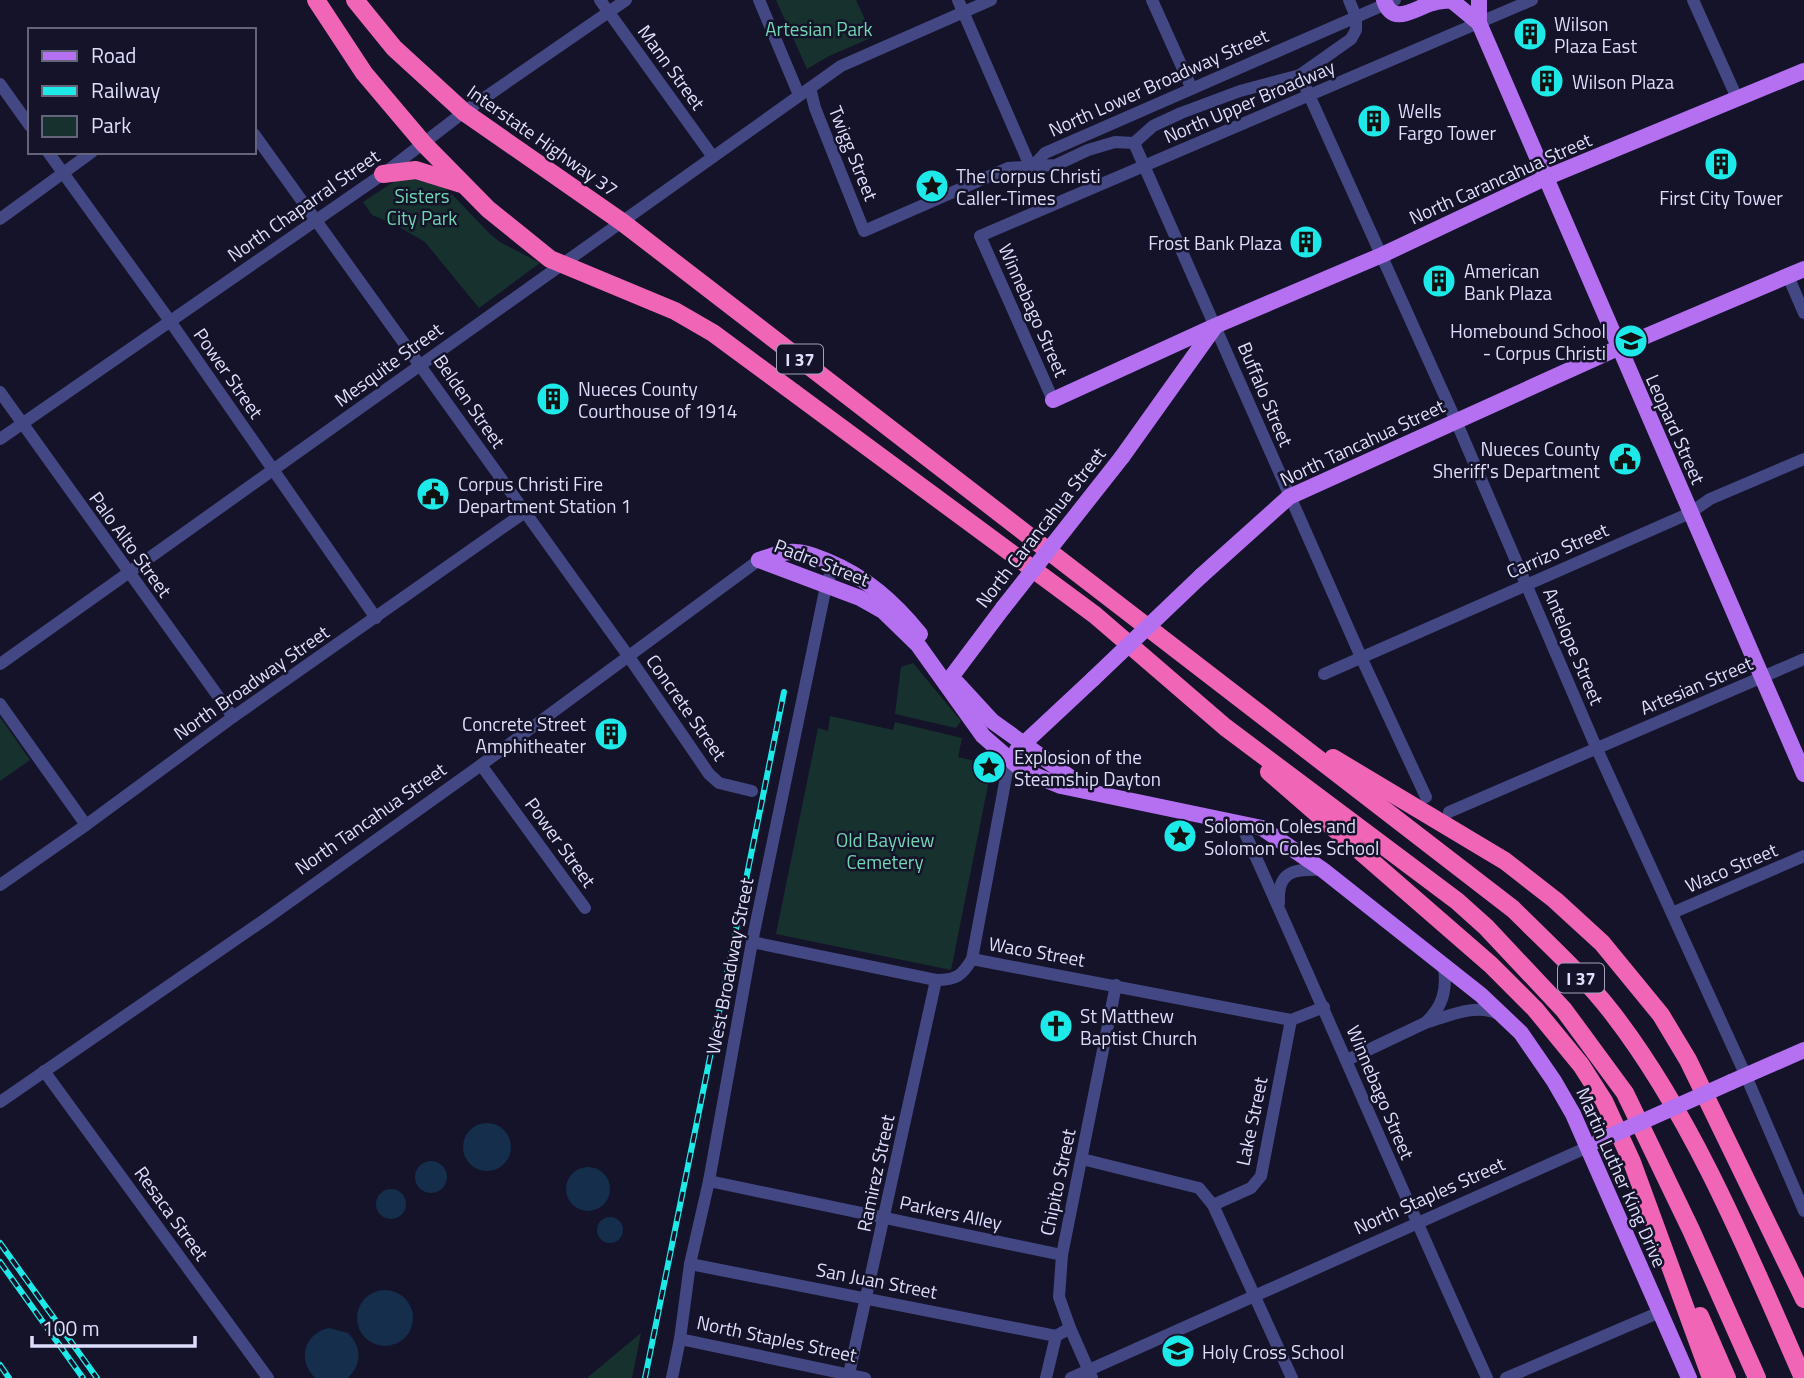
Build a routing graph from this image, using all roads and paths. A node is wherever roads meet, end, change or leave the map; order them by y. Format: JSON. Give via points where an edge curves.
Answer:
{"nodes":[{"id":1,"x":316,"y":0,"type":"edge"},
{"id":2,"x":355,"y":0,"type":"edge"},
{"id":3,"x":600,"y":0,"type":"edge"},
{"id":4,"x":625,"y":0,"type":"edge"},
{"id":5,"x":759,"y":0,"type":"edge"},
{"id":6,"x":991,"y":0,"type":"edge"},
{"id":7,"x":1152,"y":0,"type":"edge"},
{"id":8,"x":1349,"y":0,"type":"edge"},
{"id":9,"x":1479,"y":0,"type":"edge"},
{"id":10,"x":1532,"y":0,"type":"edge"},
{"id":11,"x":1693,"y":0,"type":"edge"},
{"id":12,"x":1388,"y":2,"type":"edge"},
{"id":13,"x":960,"y":6,"type":"edge"},
{"id":14,"x":608,"y":12,"type":"junction"},
{"id":15,"x":1356,"y":17,"type":"junction"},
{"id":16,"x":1479,"y":23,"type":"junction"},
{"id":17,"x":1804,"y":71,"type":"edge"},
{"id":18,"x":1300,"y":75,"type":"junction"},
{"id":19,"x":0,"y":84,"type":"edge"},
{"id":20,"x":1191,"y":87,"type":"junction"},
{"id":21,"x":804,"y":91,"type":"junction"},
{"id":22,"x":1309,"y":97,"type":"junction"},
{"id":23,"x":1737,"y":98,"type":"junction"},
{"id":24,"x":464,"y":112,"type":"junction"},
{"id":25,"x":28,"y":123,"type":"edge"},
{"id":26,"x":256,"y":137,"type":"edge"},
{"id":27,"x":1134,"y":143,"type":"junction"},
{"id":28,"x":425,"y":144,"type":"junction"},
{"id":29,"x":49,"y":154,"type":"edge"},
{"id":30,"x":89,"y":154,"type":"edge"},
{"id":31,"x":713,"y":157,"type":"junction"},
{"id":32,"x":1144,"y":167,"type":"junction"},
{"id":33,"x":1031,"y":168,"type":"junction"},
{"id":34,"x":62,"y":173,"type":"junction"},
{"id":35,"x":383,"y":174,"type":"junction"},
{"id":36,"x":1545,"y":178,"type":"junction"},
{"id":37,"x":465,"y":186,"type":"junction"},
{"id":38,"x":0,"y":219,"type":"edge"},
{"id":39,"x":316,"y":220,"type":"junction"},
{"id":40,"x":622,"y":222,"type":"junction"},
{"id":41,"x":864,"y":231,"type":"joint"},
{"id":42,"x":980,"y":236,"type":"joint"},
{"id":43,"x":1382,"y":255,"type":"junction"},
{"id":44,"x":560,"y":261,"type":"junction"},
{"id":45,"x":1804,"y":269,"type":"edge"},
{"id":46,"x":1788,"y":276,"type":"junction"},
{"id":47,"x":1804,"y":313,"type":"edge"},
{"id":48,"x":170,"y":321,"type":"junction"},
{"id":49,"x":1215,"y":326,"type":"junction"},
{"id":50,"x":1618,"y":348,"type":"junction"},
{"id":51,"x":420,"y":364,"type":"junction"},
{"id":52,"x":0,"y":393,"type":"edge"},
{"id":53,"x":1053,"y":400,"type":"joint"},
{"id":54,"x":1455,"y":421,"type":"junction"},
{"id":55,"x":21,"y":422,"type":"junction"},
{"id":56,"x":0,"y":439,"type":"edge"},
{"id":57,"x":1804,"y":459,"type":"edge"},
{"id":58,"x":273,"y":470,"type":"junction"},
{"id":59,"x":1289,"y":497,"type":"junction"},
{"id":60,"x":525,"y":512,"type":"junction"},
{"id":61,"x":1690,"y":513,"type":"junction"},
{"id":62,"x":759,"y":560,"type":"junction"},
{"id":63,"x":834,"y":564,"type":"junction"},
{"id":64,"x":127,"y":572,"type":"junction"},
{"id":65,"x":1527,"y":584,"type":"junction"},
{"id":66,"x":825,"y":586,"type":"junction"},
{"id":67,"x":376,"y":618,"type":"junction"},
{"id":68,"x":629,"y":657,"type":"junction"},
{"id":69,"x":1361,"y":657,"type":"junction"},
{"id":70,"x":1804,"y":659,"type":"edge"},
{"id":71,"x":0,"y":664,"type":"edge"},
{"id":72,"x":1324,"y":674,"type":"dead end"},
{"id":73,"x":1762,"y":678,"type":"junction"},
{"id":74,"x":949,"y":680,"type":"junction"},
{"id":75,"x":1232,"y":692,"type":"junction"},
{"id":76,"x":0,"y":704,"type":"edge"},
{"id":77,"x":233,"y":717,"type":"junction"},
{"id":78,"x":1225,"y":727,"type":"junction"},
{"id":79,"x":1022,"y":744,"type":"junction"},
{"id":80,"x":1596,"y":747,"type":"junction"},
{"id":81,"x":1009,"y":761,"type":"junction"},
{"id":82,"x":481,"y":765,"type":"junction"},
{"id":83,"x":1804,"y":774,"type":"edge"},
{"id":84,"x":752,"y":791,"type":"dead end"},
{"id":85,"x":1090,"y":792,"type":"junction"},
{"id":86,"x":1426,"y":797,"type":"dead end"},
{"id":87,"x":1449,"y":812,"type":"dead end"},
{"id":88,"x":1240,"y":822,"type":"junction"},
{"id":89,"x":86,"y":825,"type":"junction"},
{"id":90,"x":1262,"y":828,"type":"joint"},
{"id":91,"x":1804,"y":856,"type":"edge"},
{"id":92,"x":1322,"y":870,"type":"junction"},
{"id":93,"x":0,"y":885,"type":"edge"},
{"id":94,"x":1279,"y":907,"type":"junction"},
{"id":95,"x":585,"y":908,"type":"dead end"},
{"id":96,"x":1672,"y":913,"type":"junction"},
{"id":97,"x":752,"y":942,"type":"junction"},
{"id":98,"x":972,"y":959,"type":"junction"},
{"id":99,"x":1444,"y":967,"type":"junction"},
{"id":100,"x":936,"y":980,"type":"junction"},
{"id":101,"x":1116,"y":985,"type":"junction"},
{"id":102,"x":1324,"y":1007,"type":"junction"},
{"id":103,"x":1503,"y":1017,"type":"junction"},
{"id":104,"x":1291,"y":1020,"type":"junction"},
{"id":105,"x":1425,"y":1023,"type":"junction"},
{"id":106,"x":1804,"y":1050,"type":"edge"},
{"id":107,"x":1347,"y":1060,"type":"junction"},
{"id":108,"x":44,"y":1071,"type":"junction"},
{"id":109,"x":1739,"y":1079,"type":"junction"},
{"id":110,"x":0,"y":1102,"type":"edge"},
{"id":111,"x":1593,"y":1144,"type":"junction"},
{"id":112,"x":1082,"y":1159,"type":"junction"},
{"id":113,"x":1632,"y":1162,"type":"junction"},
{"id":114,"x":709,"y":1181,"type":"junction"},
{"id":115,"x":1213,"y":1205,"type":"junction"},
{"id":116,"x":1804,"y":1211,"type":"edge"},
{"id":117,"x":885,"y":1218,"type":"junction"},
{"id":118,"x":1416,"y":1223,"type":"junction"},
{"id":119,"x":1062,"y":1255,"type":"junction"},
{"id":120,"x":690,"y":1264,"type":"junction"},
{"id":121,"x":1255,"y":1297,"type":"junction"},
{"id":122,"x":867,"y":1298,"type":"junction"},
{"id":123,"x":1804,"y":1298,"type":"edge"},
{"id":124,"x":1660,"y":1312,"type":"junction"},
{"id":125,"x":1070,"y":1328,"type":"junction"},
{"id":126,"x":1056,"y":1336,"type":"junction"},
{"id":127,"x":680,"y":1339,"type":"junction"},
{"id":128,"x":1790,"y":1348,"type":"junction"},
{"id":129,"x":1804,"y":1371,"type":"edge"},
{"id":130,"x":849,"y":1374,"type":"junction"},
{"id":131,"x":1090,"y":1374,"type":"edge"},
{"id":132,"x":268,"y":1378,"type":"edge"},
{"id":133,"x":672,"y":1378,"type":"edge"},
{"id":134,"x":865,"y":1378,"type":"edge"},
{"id":135,"x":1046,"y":1378,"type":"edge"},
{"id":136,"x":1071,"y":1378,"type":"edge"},
{"id":137,"x":1292,"y":1378,"type":"edge"},
{"id":138,"x":1487,"y":1378,"type":"edge"},
{"id":139,"x":1506,"y":1378,"type":"edge"},
{"id":140,"x":1689,"y":1378,"type":"edge"},
{"id":141,"x":1711,"y":1378,"type":"edge"},
{"id":142,"x":1727,"y":1378,"type":"edge"},
{"id":143,"x":1757,"y":1378,"type":"edge"},
{"id":144,"x":1803,"y":1378,"type":"edge"}],
"edges":[{"from":1,"to":28,"type":"highway","via":[[364,73]]},
{"from":2,"to":24,"type":"highway","name":"Interstate Highway 37","via":[[394,48]]},
{"from":3,"to":14,"type":"street","name":"Mann Street"},
{"from":4,"to":14,"type":"street","name":"North Chaparral Street"},
{"from":5,"to":21,"type":"street","name":"Twigg Street"},
{"from":6,"to":13,"type":"street","name":"Mesquite Street"},
{"from":7,"to":20,"type":"street"},
{"from":8,"to":15,"type":"street"},
{"from":9,"to":16,"type":"main road"},
{"from":10,"to":16,"type":"street","name":"North Upper Broadway"},
{"from":11,"to":23,"type":"street"},
{"from":12,"to":15,"type":"street","name":"North Lower Broadway Street"},
{"from":12,"to":16,"type":"main road","via":[[1394,13],[1409,14],[1451,0]]},
{"from":13,"to":21,"type":"street","name":"Mesquite Street","via":[[841,66]]},
{"from":13,"to":33,"type":"street"},
{"from":14,"to":24,"type":"street","name":"North Chaparral Street"},
{"from":14,"to":31,"type":"street","name":"Mann Street"},
{"from":15,"to":18,"type":"street","via":[[1351,39]]},
{"from":15,"to":20,"type":"street","name":"North Lower Broadway Street"},
{"from":16,"to":22,"type":"street","name":"North Upper Broadway"},
{"from":16,"to":36,"type":"main road","name":"Leopard Street"},
{"from":17,"to":23,"type":"main road","name":"North Carancahua Street"},
{"from":18,"to":22,"type":"street","name":"Antelope Street"},
{"from":18,"to":27,"type":"street","via":[[1181,113],[1153,126]]},
{"from":19,"to":25,"type":"street"},
{"from":20,"to":33,"type":"street","name":"North Lower Broadway Street","via":[[1045,153]]},
{"from":21,"to":31,"type":"street","name":"Mesquite Street"},
{"from":21,"to":41,"type":"street","name":"Twigg Street"},
{"from":22,"to":32,"type":"street","name":"North Upper Broadway"},
{"from":22,"to":43,"type":"street","name":"Antelope Street"},
{"from":23,"to":36,"type":"main road","name":"North Carancahua Street"},
{"from":24,"to":28,"type":"street","name":"North Chaparral Street"},
{"from":24,"to":40,"type":"highway","name":"Interstate Highway 37"},
{"from":26,"to":39,"type":"street","name":"Belden Street"},
{"from":27,"to":32,"type":"street","name":"Buffalo Street"},
{"from":27,"to":33,"type":"street","via":[[1115,142],[1056,165]]},
{"from":28,"to":35,"type":"street","name":"North Chaparral Street"},
{"from":28,"to":37,"type":"highway"},
{"from":29,"to":34,"type":"street","name":"Power Street"},
{"from":30,"to":34,"type":"street"},
{"from":31,"to":40,"type":"street","name":"Mesquite Street"},
{"from":32,"to":42,"type":"street","name":"North Upper Broadway"},
{"from":32,"to":49,"type":"street","name":"Buffalo Street"},
{"from":33,"to":41,"type":"street","name":"North Lower Broadway Street","via":[[1008,168]]},
{"from":34,"to":38,"type":"street"},
{"from":34,"to":48,"type":"street","name":"Power Street"},
{"from":35,"to":37,"type":"highway","via":[[416,170]]},
{"from":35,"to":39,"type":"street","name":"North Chaparral Street"},
{"from":36,"to":43,"type":"main road","name":"North Carancahua Street"},
{"from":36,"to":50,"type":"main road","name":"Leopard Street"},
{"from":37,"to":44,"type":"highway","via":[[488,209]]},
{"from":39,"to":48,"type":"street","name":"North Chaparral Street"},
{"from":39,"to":51,"type":"street","name":"Belden Street"},
{"from":40,"to":44,"type":"street","name":"Mesquite Street"},
{"from":40,"to":75,"type":"highway","number":"I 37"},
{"from":42,"to":53,"type":"street","name":"Winnebago Street"},
{"from":43,"to":49,"type":"main road","name":"North Carancahua Street"},
{"from":43,"to":54,"type":"street","name":"Antelope Street"},
{"from":44,"to":51,"type":"street","name":"Mesquite Street"},
{"from":44,"to":78,"type":"highway","number":"I 37","via":[[675,311],[713,333],[1086,608]]},
{"from":45,"to":46,"type":"main road","name":"North Tancahua Street"},
{"from":46,"to":47,"type":"street"},
{"from":46,"to":50,"type":"main road","name":"North Tancahua Street"},
{"from":48,"to":55,"type":"street","name":"North Chaparral Street"},
{"from":48,"to":58,"type":"street","name":"Power Street"},
{"from":49,"to":53,"type":"main road","name":"North Carancahua Street"},
{"from":49,"to":59,"type":"street","name":"Buffalo Street"},
{"from":49,"to":74,"type":"main road","name":"North Carancahua Street","bridge":true,"via":[[1122,457]]},
{"from":50,"to":54,"type":"main road","name":"North Tancahua Street"},
{"from":50,"to":61,"type":"main road","name":"Leopard Street"},
{"from":51,"to":58,"type":"street","name":"Mesquite Street"},
{"from":51,"to":60,"type":"street","name":"Belden Street"},
{"from":52,"to":55,"type":"street","name":"Palo Alto Street"},
{"from":54,"to":59,"type":"main road","name":"North Tancahua Street"},
{"from":54,"to":65,"type":"street","name":"Antelope Street"},
{"from":55,"to":56,"type":"street","name":"North Chaparral Street"},
{"from":55,"to":64,"type":"street","name":"Palo Alto Street"},
{"from":57,"to":61,"type":"street","name":"Carrizo Street","via":[[1710,499]]},
{"from":58,"to":64,"type":"street","name":"Mesquite Street"},
{"from":58,"to":67,"type":"street","name":"Power Street"},
{"from":59,"to":69,"type":"street","name":"Buffalo Street"},
{"from":59,"to":79,"type":"main road","name":"North Tancahua Street","bridge":true},
{"from":60,"to":67,"type":"street","name":"North Broadway Street"},
{"from":60,"to":68,"type":"street","name":"Belden Street"},
{"from":61,"to":65,"type":"street","name":"Carrizo Street"},
{"from":61,"to":73,"type":"main road","name":"Leopard Street"},
{"from":62,"to":63,"type":"main road","name":"Padre Street","via":[[796,552]]},
{"from":62,"to":66,"type":"main road","name":"Padre Street"},
{"from":62,"to":68,"type":"street","name":"North Tancahua Street"},
{"from":63,"to":66,"type":"street","name":"West Broadway Street"},
{"from":63,"to":74,"type":"main road","name":"Padre Street","via":[[863,579],[889,601],[922,636]]},
{"from":64,"to":71,"type":"street","name":"Mesquite Street"},
{"from":64,"to":77,"type":"street","name":"Palo Alto Street"},
{"from":65,"to":69,"type":"street","name":"Carrizo Street"},
{"from":65,"to":80,"type":"street","name":"Antelope Street"},
{"from":66,"to":74,"type":"main road","name":"Padre Street","via":[[883,611]]},
{"from":66,"to":97,"type":"street","name":"West Broadway Street"},
{"from":67,"to":77,"type":"street","name":"North Broadway Street"},
{"from":68,"to":82,"type":"street","name":"North Tancahua Street"},
{"from":68,"to":84,"type":"street","name":"Concrete Street","via":[[709,774],[719,783]]},
{"from":69,"to":72,"type":"street","name":"Carrizo Street"},
{"from":69,"to":86,"type":"street","name":"Buffalo Street"},
{"from":70,"to":73,"type":"street","name":"Artesian Street"},
{"from":73,"to":80,"type":"street","name":"Artesian Street"},
{"from":73,"to":83,"type":"main road","name":"Leopard Street"},
{"from":74,"to":79,"type":"main road","name":"Padre Street"},
{"from":74,"to":81,"type":"main road","name":"Padre Street","via":[[983,736]]},
{"from":75,"to":123,"type":"highway","via":[[1504,861],[1602,943],[1661,1015],[1688,1060]]},
{"from":75,"to":128,"type":"highway","number":"I 37","via":[[1513,909],[1612,1012],[1692,1140]]},
{"from":76,"to":89,"type":"street"},
{"from":77,"to":89,"type":"street","name":"North Broadway Street"},
{"from":78,"to":113,"type":"highway","via":[[1265,769],[1491,965],[1535,1009],[1604,1101]]},
{"from":78,"to":143,"type":"highway","number":"I 37","via":[[1457,901],[1564,1010],[1625,1093]]},
{"from":79,"to":81,"type":"main road","name":"North Tancahua Street"},
{"from":79,"to":85,"type":"main road","name":"Padre Street"},
{"from":80,"to":87,"type":"street","name":"Artesian Street"},
{"from":80,"to":96,"type":"street","name":"Antelope Street"},
{"from":81,"to":85,"type":"main road","name":"Padre Street","via":[[1040,779]]},
{"from":81,"to":98,"type":"street"},
{"from":82,"to":95,"type":"street","name":"Power Street"},
{"from":82,"to":108,"type":"street","name":"North Tancahua Street"},
{"from":85,"to":88,"type":"main road","name":"Padre Street"},
{"from":88,"to":90,"type":"main road","name":"Padre Street"},
{"from":88,"to":94,"type":"street","name":"Winnebago Street"},
{"from":89,"to":93,"type":"street","name":"North Broadway Street"},
{"from":90,"to":92,"type":"main road","name":"Martin Luther King Drive"},
{"from":91,"to":96,"type":"street","name":"Waco Street"},
{"from":92,"to":94,"type":"street","via":[[1293,871],[1284,878],[1278,891]]},
{"from":92,"to":99,"type":"main road","name":"Martin Luther King Drive"},
{"from":94,"to":102,"type":"street","name":"Winnebago Street"},
{"from":96,"to":109,"type":"street","name":"Antelope Street"},
{"from":97,"to":100,"type":"street"},
{"from":97,"to":114,"type":"street","name":"West Broadway Street"},
{"from":98,"to":100,"type":"street","name":"Waco Street","via":[[963,974]]},
{"from":98,"to":101,"type":"street","name":"Waco Street"},
{"from":99,"to":103,"type":"main road","name":"Martin Luther King Drive"},
{"from":99,"to":105,"type":"street","via":[[1444,995]]},
{"from":100,"to":117,"type":"street","name":"Ramirez Street"},
{"from":101,"to":104,"type":"street","name":"Waco Street"},
{"from":101,"to":112,"type":"street","name":"Chipito Street"},
{"from":102,"to":104,"type":"street"},
{"from":102,"to":107,"type":"street","name":"Winnebago Street"},
{"from":103,"to":105,"type":"street","via":[[1469,1010]]},
{"from":103,"to":111,"type":"main road","name":"Martin Luther King Drive","via":[[1521,1033]]},
{"from":104,"to":115,"type":"street","name":"Lake Street","via":[[1261,1176],[1251,1188]]},
{"from":105,"to":107,"type":"street"},
{"from":106,"to":109,"type":"main road","name":"North Staples Street"},
{"from":107,"to":118,"type":"street","name":"Winnebago Street"},
{"from":108,"to":110,"type":"street","name":"North Tancahua Street"},
{"from":108,"to":132,"type":"street","name":"Resaca Street"},
{"from":109,"to":111,"type":"main road","name":"North Staples Street","bridge":true},
{"from":109,"to":116,"type":"street","name":"Antelope Street"},
{"from":111,"to":118,"type":"street","name":"North Staples Street"},
{"from":111,"to":124,"type":"main road","name":"Martin Luther King Drive"},
{"from":112,"to":115,"type":"street","via":[[1199,1188]]},
{"from":112,"to":119,"type":"street","name":"Chipito Street"},
{"from":113,"to":141,"type":"highway"},
{"from":113,"to":142,"type":"highway"},
{"from":114,"to":117,"type":"street","name":"Parkers Alley"},
{"from":114,"to":120,"type":"street","name":"West Broadway Street"},
{"from":115,"to":121,"type":"street"},
{"from":117,"to":119,"type":"street","name":"Parkers Alley"},
{"from":117,"to":122,"type":"street","name":"Ramirez Street"},
{"from":118,"to":121,"type":"street","name":"North Staples Street"},
{"from":118,"to":138,"type":"street","name":"Winnebago Street"},
{"from":119,"to":125,"type":"street","name":"Chipito Street","via":[[1059,1297]]},
{"from":120,"to":122,"type":"street","name":"San Juan Street"},
{"from":120,"to":127,"type":"street","name":"West Broadway Street"},
{"from":121,"to":131,"type":"street","name":"North Staples Street"},
{"from":121,"to":137,"type":"street"},
{"from":122,"to":126,"type":"street","name":"San Juan Street"},
{"from":122,"to":130,"type":"street","name":"Ramirez Street"},
{"from":124,"to":139,"type":"street"},
{"from":124,"to":140,"type":"main road","name":"Martin Luther King Drive"},
{"from":125,"to":126,"type":"street"},
{"from":125,"to":131,"type":"street","name":"Chipito Street"},
{"from":126,"to":135,"type":"street"},
{"from":127,"to":130,"type":"street","name":"North Staples Street"},
{"from":127,"to":133,"type":"street","name":"West Broadway Street"},
{"from":128,"to":129,"type":"highway"},
{"from":128,"to":144,"type":"highway","number":"I 37"},
{"from":130,"to":134,"type":"street","name":"North Staples Street"},
{"from":131,"to":136,"type":"street","name":"North Staples Street"}]}
